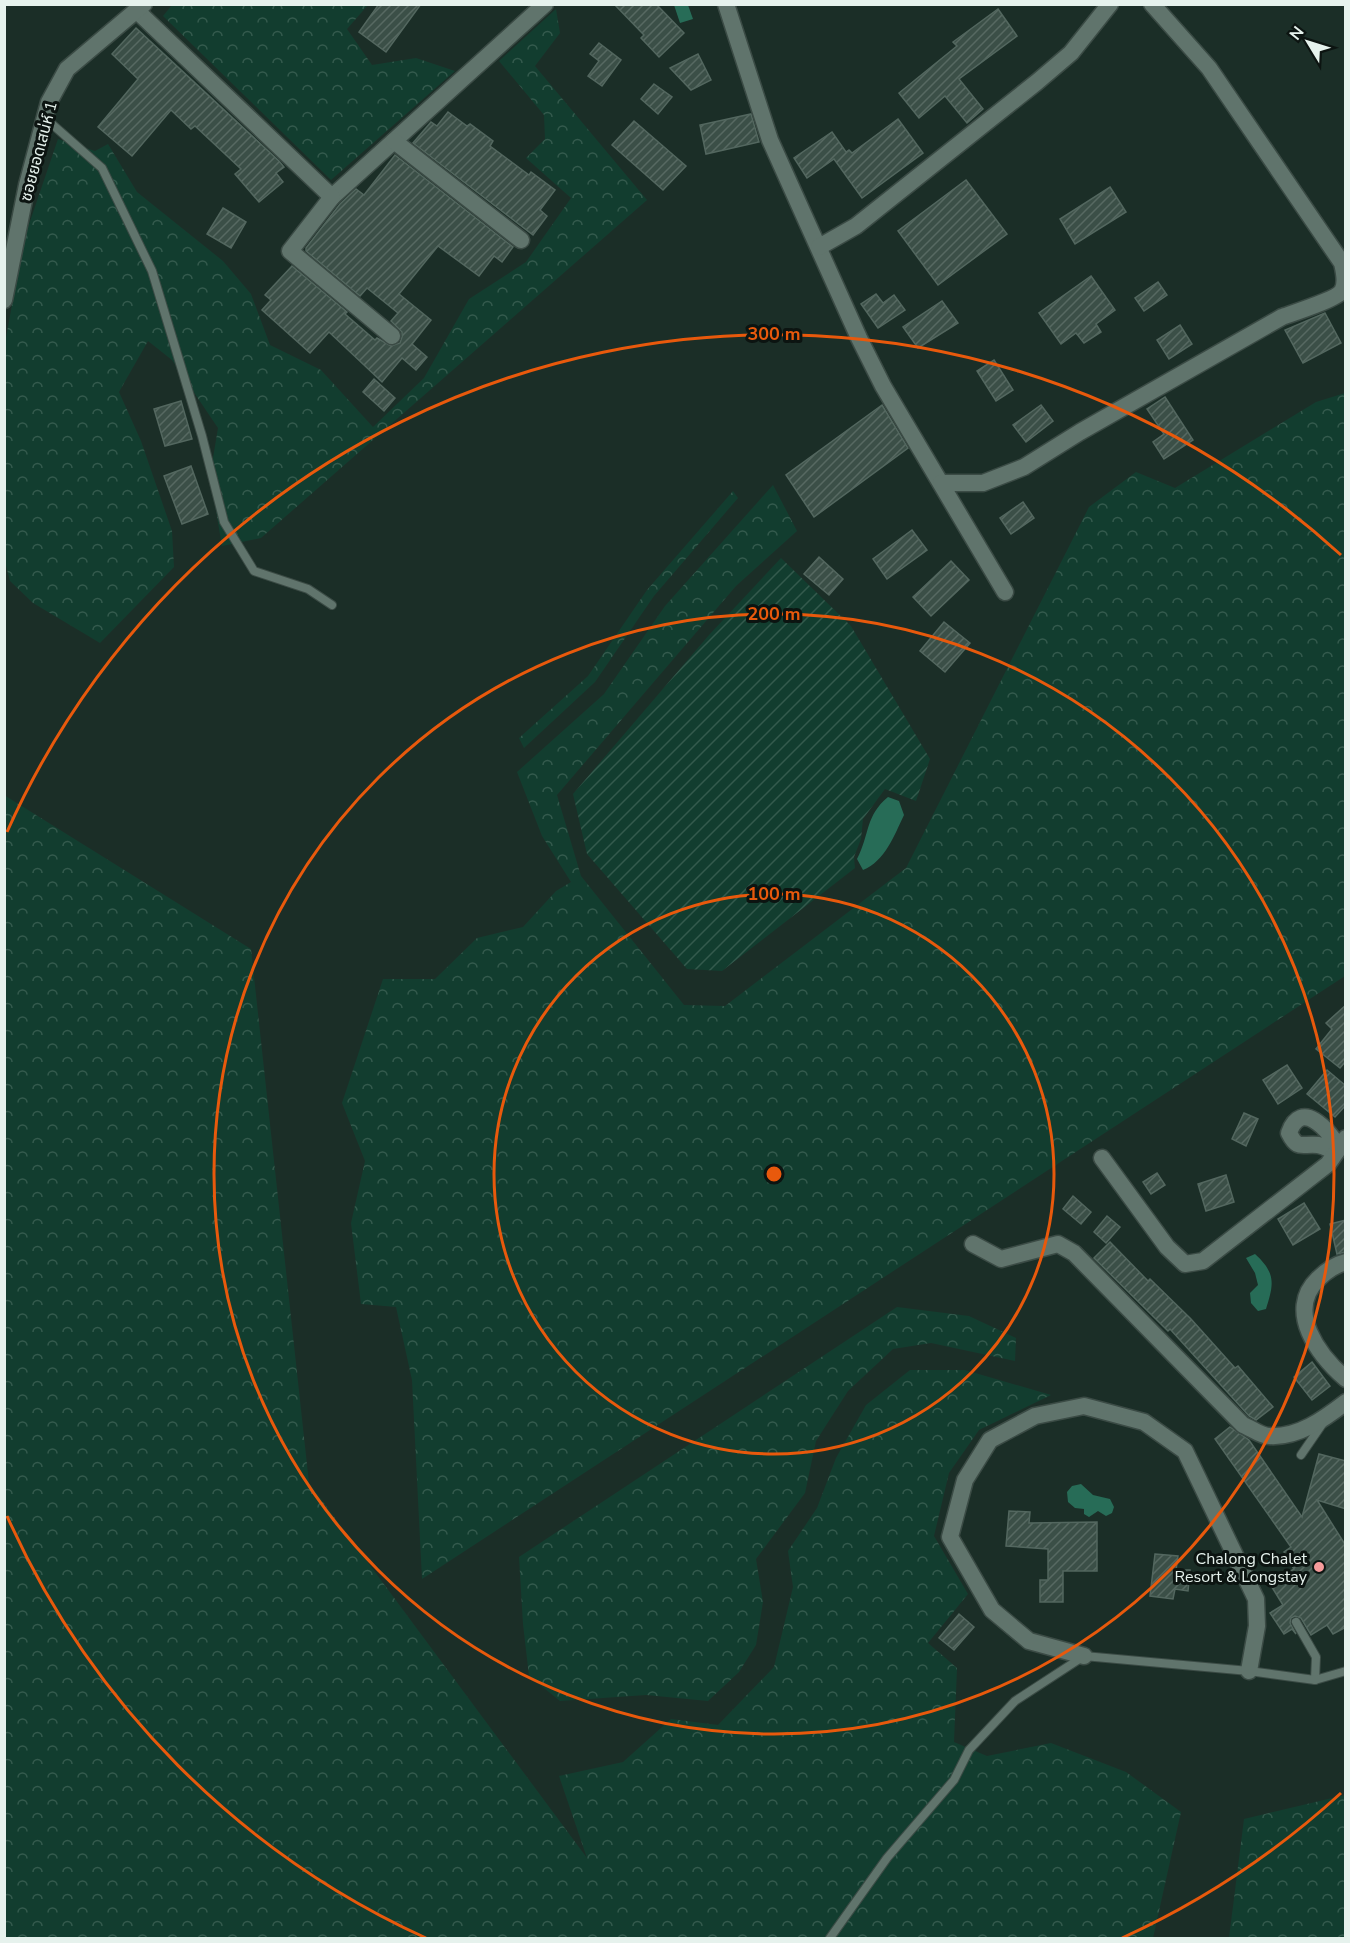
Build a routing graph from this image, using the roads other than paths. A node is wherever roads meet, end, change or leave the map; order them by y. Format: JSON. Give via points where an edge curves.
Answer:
{"nodes":[{"id":1,"x":545,"y":4,"type":"edge"},
{"id":2,"x":726,"y":4,"type":"edge"},
{"id":3,"x":1110,"y":4,"type":"edge"},
{"id":4,"x":1152,"y":4,"type":"edge"},
{"id":5,"x":140,"y":7,"type":"edge"},
{"id":6,"x":45,"y":118,"type":"junction"},
{"id":7,"x":394,"y":141,"type":"junction"},
{"id":8,"x":332,"y":197,"type":"junction"},
{"id":9,"x":520,"y":240,"type":"dead end"},
{"id":10,"x":10,"y":242,"type":"edge"},
{"id":11,"x":819,"y":247,"type":"junction"},
{"id":12,"x":4,"y":300,"type":"edge"},
{"id":13,"x":392,"y":336,"type":"dead end"},
{"id":14,"x":941,"y":483,"type":"junction"},
{"id":15,"x":1005,"y":592,"type":"dead end"},
{"id":16,"x":332,"y":605,"type":"dead end"},
{"id":17,"x":1340,"y":1146,"type":"edge"},
{"id":18,"x":1102,"y":1158,"type":"dead end"},
{"id":19,"x":973,"y":1244,"type":"dead end"},
{"id":20,"x":1346,"y":1262,"type":"edge"},
{"id":21,"x":1346,"y":1379,"type":"edge"},
{"id":22,"x":1346,"y":1402,"type":"edge"},
{"id":23,"x":1328,"y":1416,"type":"junction"},
{"id":24,"x":1301,"y":1455,"type":"dead end"},
{"id":25,"x":1296,"y":1622,"type":"dead end"},
{"id":26,"x":1084,"y":1656,"type":"junction"},
{"id":27,"x":1249,"y":1671,"type":"junction"},
{"id":28,"x":1346,"y":1671,"type":"edge"},
{"id":29,"x":1316,"y":1680,"type":"junction"},
{"id":30,"x":830,"y":1938,"type":"edge"}],
"edges":[{"from":1,"to":7,"type":"street"},
{"from":2,"to":11,"type":"street","via":[[770,140]]},
{"from":3,"to":11,"type":"street","via":[[1071,53],[1037,82],[856,226]]},
{"from":4,"to":14,"type":"street","via":[[1209,68],[1342,263],[1342,292],[1282,317],[1024,467],[983,483]]},
{"from":5,"to":6,"type":"street","name":"ซอยยอดเสน่ห์ 1","via":[[67,69]]},
{"from":5,"to":8,"type":"street"},
{"from":6,"to":10,"type":"street","name":"ซอยยอดเสน่ห์ 1"},
{"from":6,"to":16,"type":"lane","via":[[102,168],[152,270],[224,522],[254,571],[308,589]]},
{"from":7,"to":8,"type":"street"},
{"from":7,"to":9,"type":"street"},
{"from":8,"to":13,"type":"street","via":[[290,252]]},
{"from":10,"to":12,"type":"street","name":"ซอยยอดเสน่ห์ 1"},
{"from":11,"to":14,"type":"street","via":[[883,386]]},
{"from":14,"to":15,"type":"street"},
{"from":17,"to":18,"type":"street","via":[[1328,1164],[1203,1261],[1185,1264],[1167,1247]]},
{"from":19,"to":23,"type":"street","via":[[1001,1260],[1058,1244],[1074,1253],[1244,1425],[1268,1437],[1298,1432]]},
{"from":20,"to":21,"type":"street","via":[[1326,1271],[1310,1287],[1304,1306],[1313,1342]]},
{"from":22,"to":23,"type":"street"},
{"from":23,"to":24,"type":"lane"},
{"from":25,"to":29,"type":"lane","via":[[1316,1657]]},
{"from":26,"to":27,"type":"lane"},
{"from":26,"to":27,"type":"street","via":[[1029,1641],[992,1610],[950,1537],[965,1480],[990,1440],[1035,1416],[1084,1406],[1144,1422],[1185,1451],[1256,1599],[1257,1626]]},
{"from":26,"to":30,"type":"lane","via":[[1016,1701],[969,1750],[954,1780],[887,1858]]},
{"from":27,"to":29,"type":"lane"},
{"from":28,"to":29,"type":"lane"}]}
